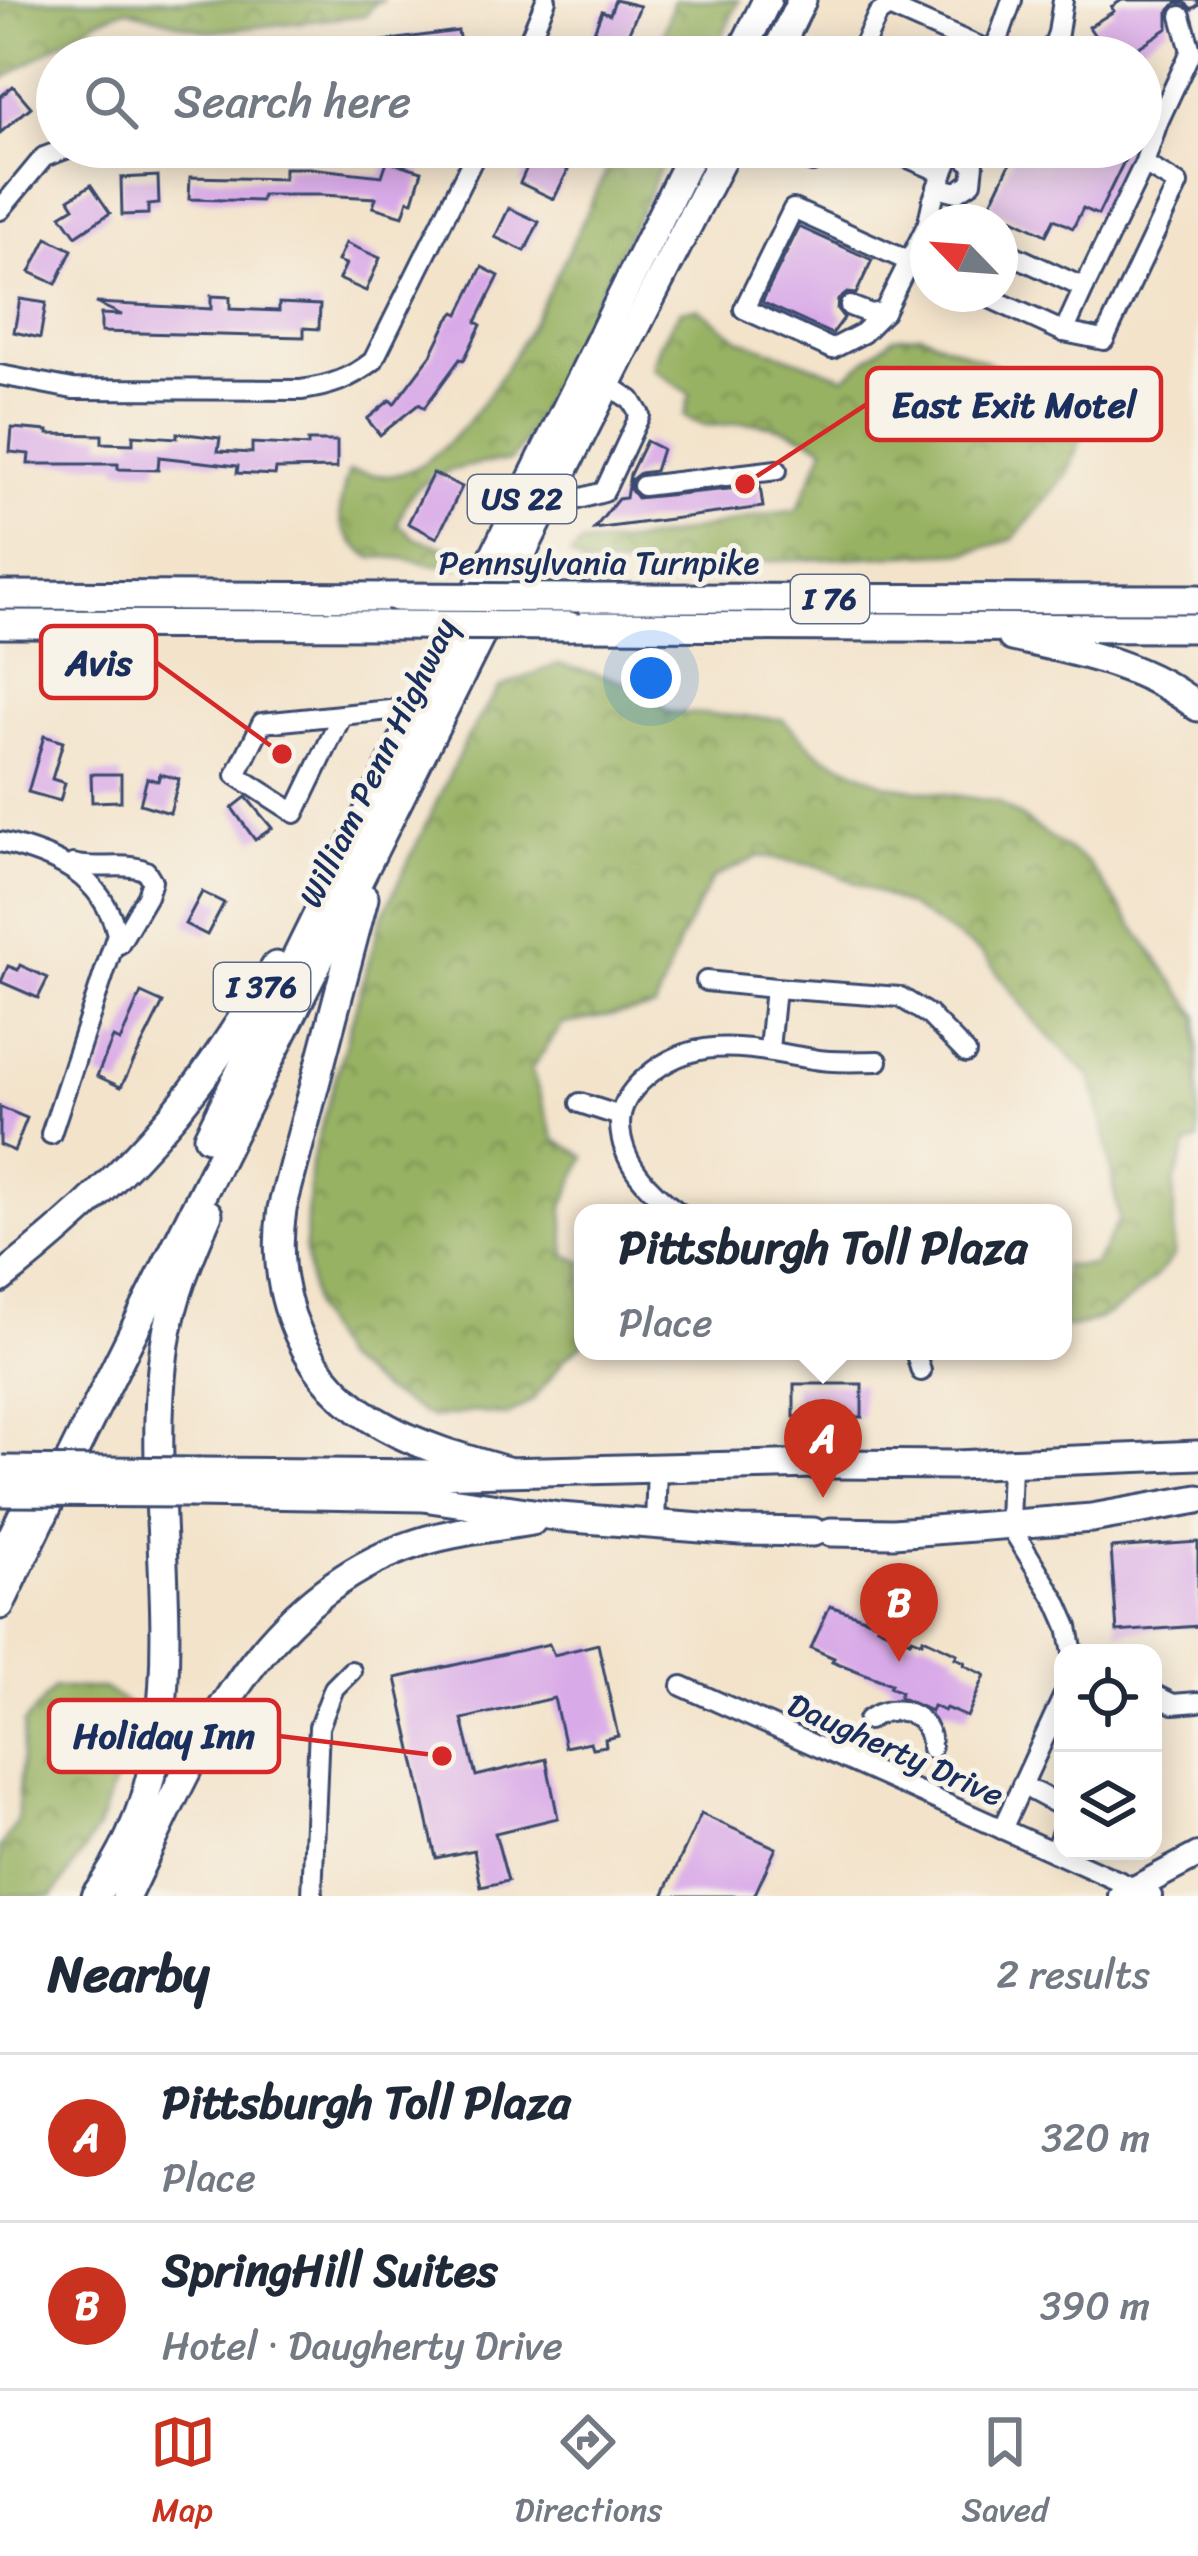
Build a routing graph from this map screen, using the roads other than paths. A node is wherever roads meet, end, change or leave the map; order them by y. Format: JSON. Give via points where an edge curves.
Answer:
{"nodes":[{"id":1,"x":546,"y":0,"type":"edge"},
{"id":2,"x":767,"y":0,"type":"edge"},
{"id":3,"x":802,"y":0,"type":"edge"},
{"id":4,"x":1012,"y":0,"type":"edge"},
{"id":5,"x":1063,"y":0,"type":"edge"},
{"id":6,"x":1181,"y":16,"type":"dead end"},
{"id":7,"x":531,"y":36,"type":"edge"},
{"id":8,"x":749,"y":36,"type":"edge"},
{"id":9,"x":784,"y":36,"type":"edge"},
{"id":10,"x":868,"y":36,"type":"edge"},
{"id":11,"x":955,"y":36,"type":"edge"},
{"id":12,"x":999,"y":36,"type":"edge"},
{"id":13,"x":1057,"y":36,"type":"edge"},
{"id":14,"x":1162,"y":98,"type":"edge"},
{"id":15,"x":36,"y":167,"type":"edge"},
{"id":16,"x":469,"y":168,"type":"edge"},
{"id":17,"x":685,"y":168,"type":"edge"},
{"id":18,"x":717,"y":168,"type":"edge"},
{"id":19,"x":919,"y":168,"type":"edge"},
{"id":20,"x":945,"y":168,"type":"edge"},
{"id":21,"x":974,"y":168,"type":"edge"},
{"id":22,"x":1142,"y":168,"type":"edge"},
{"id":23,"x":1151,"y":168,"type":"edge"},
{"id":24,"x":940,"y":180,"type":"junction"},
{"id":25,"x":935,"y":204,"type":"edge"},
{"id":26,"x":0,"y":210,"type":"edge"},
{"id":27,"x":1018,"y":257,"type":"edge"},
{"id":28,"x":910,"y":261,"type":"edge"},
{"id":29,"x":910,"y":279,"type":"edge"},
{"id":30,"x":1084,"y":288,"type":"junction"},
{"id":31,"x":850,"y":307,"type":"dead end"},
{"id":32,"x":1018,"y":311,"type":"edge"},
{"id":33,"x":884,"y":312,"type":"junction"},
{"id":34,"x":1064,"y":332,"type":"junction"},
{"id":35,"x":0,"y":375,"type":"edge"},
{"id":36,"x":607,"y":383,"type":"junction"},
{"id":37,"x":777,"y":470,"type":"dead end"},
{"id":38,"x":628,"y":482,"type":"junction"},
{"id":39,"x":542,"y":509,"type":"junction"},
{"id":40,"x":0,"y":595,"type":"edge"},
{"id":41,"x":1198,"y":598,"type":"edge"},
{"id":42,"x":0,"y":624,"type":"edge"},
{"id":43,"x":962,"y":626,"type":"junction"},
{"id":44,"x":1198,"y":628,"type":"edge"},
{"id":45,"x":420,"y":706,"type":"junction"},
{"id":46,"x":1198,"y":706,"type":"edge"},
{"id":47,"x":342,"y":715,"type":"junction"},
{"id":48,"x":388,"y":821,"type":"junction"},
{"id":49,"x":0,"y":842,"type":"edge"},
{"id":50,"x":349,"y":851,"type":"junction"},
{"id":51,"x":59,"y":859,"type":"junction"},
{"id":52,"x":113,"y":953,"type":"junction"},
{"id":53,"x":316,"y":968,"type":"junction"},
{"id":54,"x":706,"y":981,"type":"dead end"},
{"id":55,"x":775,"y":988,"type":"junction"},
{"id":56,"x":769,"y":1048,"type":"junction"},
{"id":57,"x":966,"y":1053,"type":"dead end"},
{"id":58,"x":878,"y":1061,"type":"dead end"},
{"id":59,"x":580,"y":1103,"type":"dead end"},
{"id":60,"x":620,"y":1116,"type":"junction"},
{"id":61,"x":51,"y":1134,"type":"dead end"},
{"id":62,"x":669,"y":1204,"type":"edge"},
{"id":63,"x":0,"y":1279,"type":"edge"},
{"id":64,"x":917,"y":1360,"type":"edge"},
{"id":65,"x":920,"y":1371,"type":"dead end"},
{"id":66,"x":1198,"y":1455,"type":"edge"},
{"id":67,"x":1011,"y":1464,"type":"junction"},
{"id":68,"x":657,"y":1466,"type":"junction"},
{"id":69,"x":507,"y":1471,"type":"junction"},
{"id":70,"x":1,"y":1477,"type":"edge"},
{"id":71,"x":196,"y":1483,"type":"junction"},
{"id":72,"x":1198,"y":1499,"type":"edge"},
{"id":73,"x":560,"y":1517,"type":"junction"},
{"id":74,"x":1010,"y":1524,"type":"junction"},
{"id":75,"x":655,"y":1525,"type":"junction"},
{"id":76,"x":0,"y":1561,"type":"edge"},
{"id":77,"x":0,"y":1606,"type":"edge"},
{"id":78,"x":1071,"y":1644,"type":"edge"},
{"id":79,"x":351,"y":1671,"type":"dead end"},
{"id":80,"x":682,"y":1686,"type":"dead end"},
{"id":81,"x":1162,"y":1698,"type":"edge"},
{"id":82,"x":1198,"y":1702,"type":"edge"},
{"id":83,"x":1054,"y":1716,"type":"edge"},
{"id":84,"x":868,"y":1720,"type":"dead end"},
{"id":85,"x":932,"y":1748,"type":"dead end"},
{"id":86,"x":1022,"y":1785,"type":"junction"},
{"id":87,"x":1054,"y":1802,"type":"edge"},
{"id":88,"x":1002,"y":1829,"type":"junction"},
{"id":89,"x":1054,"y":1852,"type":"edge"},
{"id":90,"x":1198,"y":1855,"type":"edge"},
{"id":91,"x":1070,"y":1860,"type":"edge"},
{"id":92,"x":119,"y":1884,"type":"edge"},
{"id":93,"x":1136,"y":1894,"type":"edge"},
{"id":94,"x":95,"y":1896,"type":"edge"},
{"id":95,"x":312,"y":1896,"type":"edge"}],
"edges":[{"from":1,"to":7,"type":"street"},
{"from":2,"to":8,"type":"highway"},
{"from":3,"to":9,"type":"highway"},
{"from":4,"to":12,"type":"street"},
{"from":5,"to":13,"type":"street"},
{"from":6,"to":14,"type":"street","via":[[1191,50]]},
{"from":10,"to":11,"type":"street","via":[[889,7]]},
{"from":15,"to":26,"type":"street"},
{"from":16,"to":35,"type":"street","via":[[373,361],[353,376],[279,390],[73,388]]},
{"from":17,"to":45,"type":"highway","name":"William Penn Highway","number":"US 22"},
{"from":18,"to":36,"type":"highway","name":"William Penn Highway","number":"US 22"},
{"from":19,"to":24,"type":"street"},
{"from":20,"to":24,"type":"street"},
{"from":21,"to":24,"type":"street","via":[[972,182],[957,192]]},
{"from":22,"to":30,"type":"street"},
{"from":23,"to":34,"type":"street","via":[[1178,184],[1104,340]]},
{"from":24,"to":25,"type":"street"},
{"from":27,"to":30,"type":"street"},
{"from":28,"to":33,"type":"street","via":[[793,208],[744,309],[832,349]]},
{"from":29,"to":33,"type":"street"},
{"from":30,"to":34,"type":"street"},
{"from":31,"to":33,"type":"street"},
{"from":32,"to":34,"type":"street"},
{"from":36,"to":38,"type":"street","via":[[640,415]]},
{"from":36,"to":39,"type":"highway","name":"William Penn Highway","number":"US 22"},
{"from":37,"to":38,"type":"street"},
{"from":38,"to":39,"type":"street"},
{"from":39,"to":48,"type":"highway","name":"William Penn Highway","number":"US 22"},
{"from":40,"to":41,"type":"highway","name":"Pennsylvania Turnpike","number":"I 76","bridge":true},
{"from":42,"to":43,"type":"highway","name":"Pennsylvania Turnpike","number":"I 76","bridge":true},
{"from":43,"to":44,"type":"highway","name":"Pennsylvania Turnpike","number":"I 76"},
{"from":43,"to":46,"type":"highway","via":[[1111,661]]},
{"from":45,"to":47,"type":"street"},
{"from":45,"to":50,"type":"highway","name":"William Penn Highway","number":"US 22"},
{"from":47,"to":47,"type":"street","via":[[262,722],[236,776],[296,813]]},
{"from":48,"to":53,"type":"highway","name":"William Penn Highway","number":"US 22"},
{"from":48,"to":69,"type":"highway","via":[[286,1192],[280,1274],[303,1344],[346,1400],[407,1438]]},
{"from":49,"to":51,"type":"street"},
{"from":50,"to":63,"type":"highway","number":"I 376","via":[[169,1119],[105,1188]]},
{"from":50,"to":76,"type":"highway","name":"William Penn Highway"},
{"from":51,"to":52,"type":"street","via":[[103,902],[117,934]]},
{"from":51,"to":52,"type":"street","via":[[135,866],[152,881]]},
{"from":52,"to":61,"type":"street"},
{"from":53,"to":77,"type":"highway","name":"William Penn Highway"},
{"from":53,"to":92,"type":"highway","number":"US 22","via":[[169,1323],[161,1396],[162,1713]]},
{"from":54,"to":55,"type":"street"},
{"from":55,"to":56,"type":"street"},
{"from":55,"to":57,"type":"street","via":[[901,997]]},
{"from":56,"to":58,"type":"street","via":[[817,1060]]},
{"from":56,"to":60,"type":"street","via":[[724,1047],[669,1061],[639,1084]]},
{"from":59,"to":60,"type":"street"},
{"from":60,"to":62,"type":"street","via":[[635,1173]]},
{"from":64,"to":65,"type":"street"},
{"from":66,"to":67,"type":"highway"},
{"from":67,"to":68,"type":"highway"},
{"from":67,"to":74,"type":"street"},
{"from":68,"to":69,"type":"highway"},
{"from":68,"to":75,"type":"street"},
{"from":69,"to":71,"type":"highway"},
{"from":70,"to":71,"type":"highway","bridge":true},
{"from":71,"to":73,"type":"highway","via":[[424,1497]]},
{"from":72,"to":74,"type":"highway"},
{"from":73,"to":75,"type":"highway"},
{"from":73,"to":92,"type":"highway","via":[[430,1540],[382,1557],[284,1625],[230,1693]]},
{"from":74,"to":75,"type":"highway","via":[[893,1533]]},
{"from":74,"to":78,"type":"street","via":[[1057,1602]]},
{"from":79,"to":95,"type":"street","via":[[334,1688],[320,1727]]},
{"from":80,"to":88,"type":"street","name":"Daugherty Drive"},
{"from":81,"to":82,"type":"street"},
{"from":83,"to":86,"type":"street"},
{"from":84,"to":85,"type":"street","via":[[896,1708],[924,1721]]},
{"from":86,"to":87,"type":"street"},
{"from":86,"to":88,"type":"street"},
{"from":88,"to":89,"type":"street","name":"Daugherty Drive"},
{"from":90,"to":93,"type":"main road"},
{"from":91,"to":93,"type":"street","name":"Daugherty Drive"},
{"from":92,"to":94,"type":"highway"}]}
